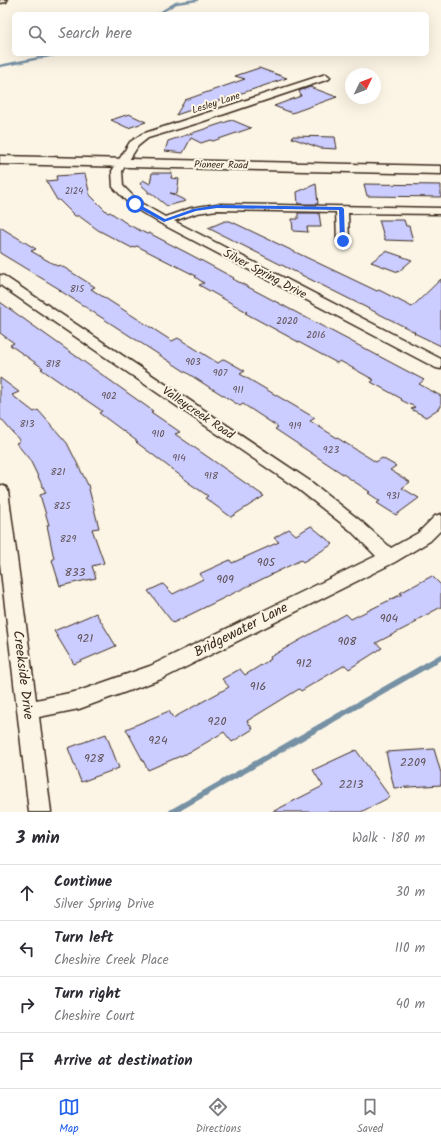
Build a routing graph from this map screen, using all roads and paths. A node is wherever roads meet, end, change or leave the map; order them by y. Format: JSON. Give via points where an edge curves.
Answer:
{"nodes":[{"id":1,"x":326,"y":77,"type":"dead end"},
{"id":2,"x":0,"y":160,"type":"edge"},
{"id":3,"x":123,"y":163,"type":"junction"},
{"id":4,"x":441,"y":170,"type":"edge"},
{"id":5,"x":342,"y":209,"type":"junction"},
{"id":6,"x":441,"y":211,"type":"edge"},
{"id":7,"x":164,"y":221,"type":"junction"},
{"id":8,"x":343,"y":241,"type":"dead end"},
{"id":9,"x":0,"y":279,"type":"edge"},
{"id":10,"x":441,"y":365,"type":"edge"},
{"id":11,"x":0,"y":491,"type":"edge"},
{"id":12,"x":441,"y":520,"type":"edge"},
{"id":13,"x":389,"y":557,"type":"junction"},
{"id":14,"x":28,"y":711,"type":"junction"},
{"id":15,"x":40,"y":812,"type":"edge"}],
"edges":[{"from":1,"to":3,"type":"street","name":"Lesley Lane","via":[[145,136],[134,144]]},
{"from":2,"to":3,"type":"main road","name":"Pioneer Road"},
{"from":3,"to":4,"type":"main road","name":"Pioneer Road"},
{"from":3,"to":7,"type":"street","name":"Silver Spring Drive","via":[[117,171],[118,187],[135,204]]},
{"from":5,"to":6,"type":"street"},
{"from":5,"to":7,"type":"street","via":[[217,207],[195,210]]},
{"from":5,"to":8,"type":"street"},
{"from":7,"to":10,"type":"street","name":"Silver Spring Drive"},
{"from":9,"to":13,"type":"street","name":"Valleycreek Road","via":[[304,485],[356,526]]},
{"from":11,"to":14,"type":"street","name":"Creekside Drive"},
{"from":12,"to":13,"type":"street","name":"Bridgewater Lane","via":[[424,537]]},
{"from":13,"to":14,"type":"street","name":"Bridgewater Lane","via":[[157,672],[79,700]]},
{"from":14,"to":15,"type":"street","name":"Creekside Drive"}]}
